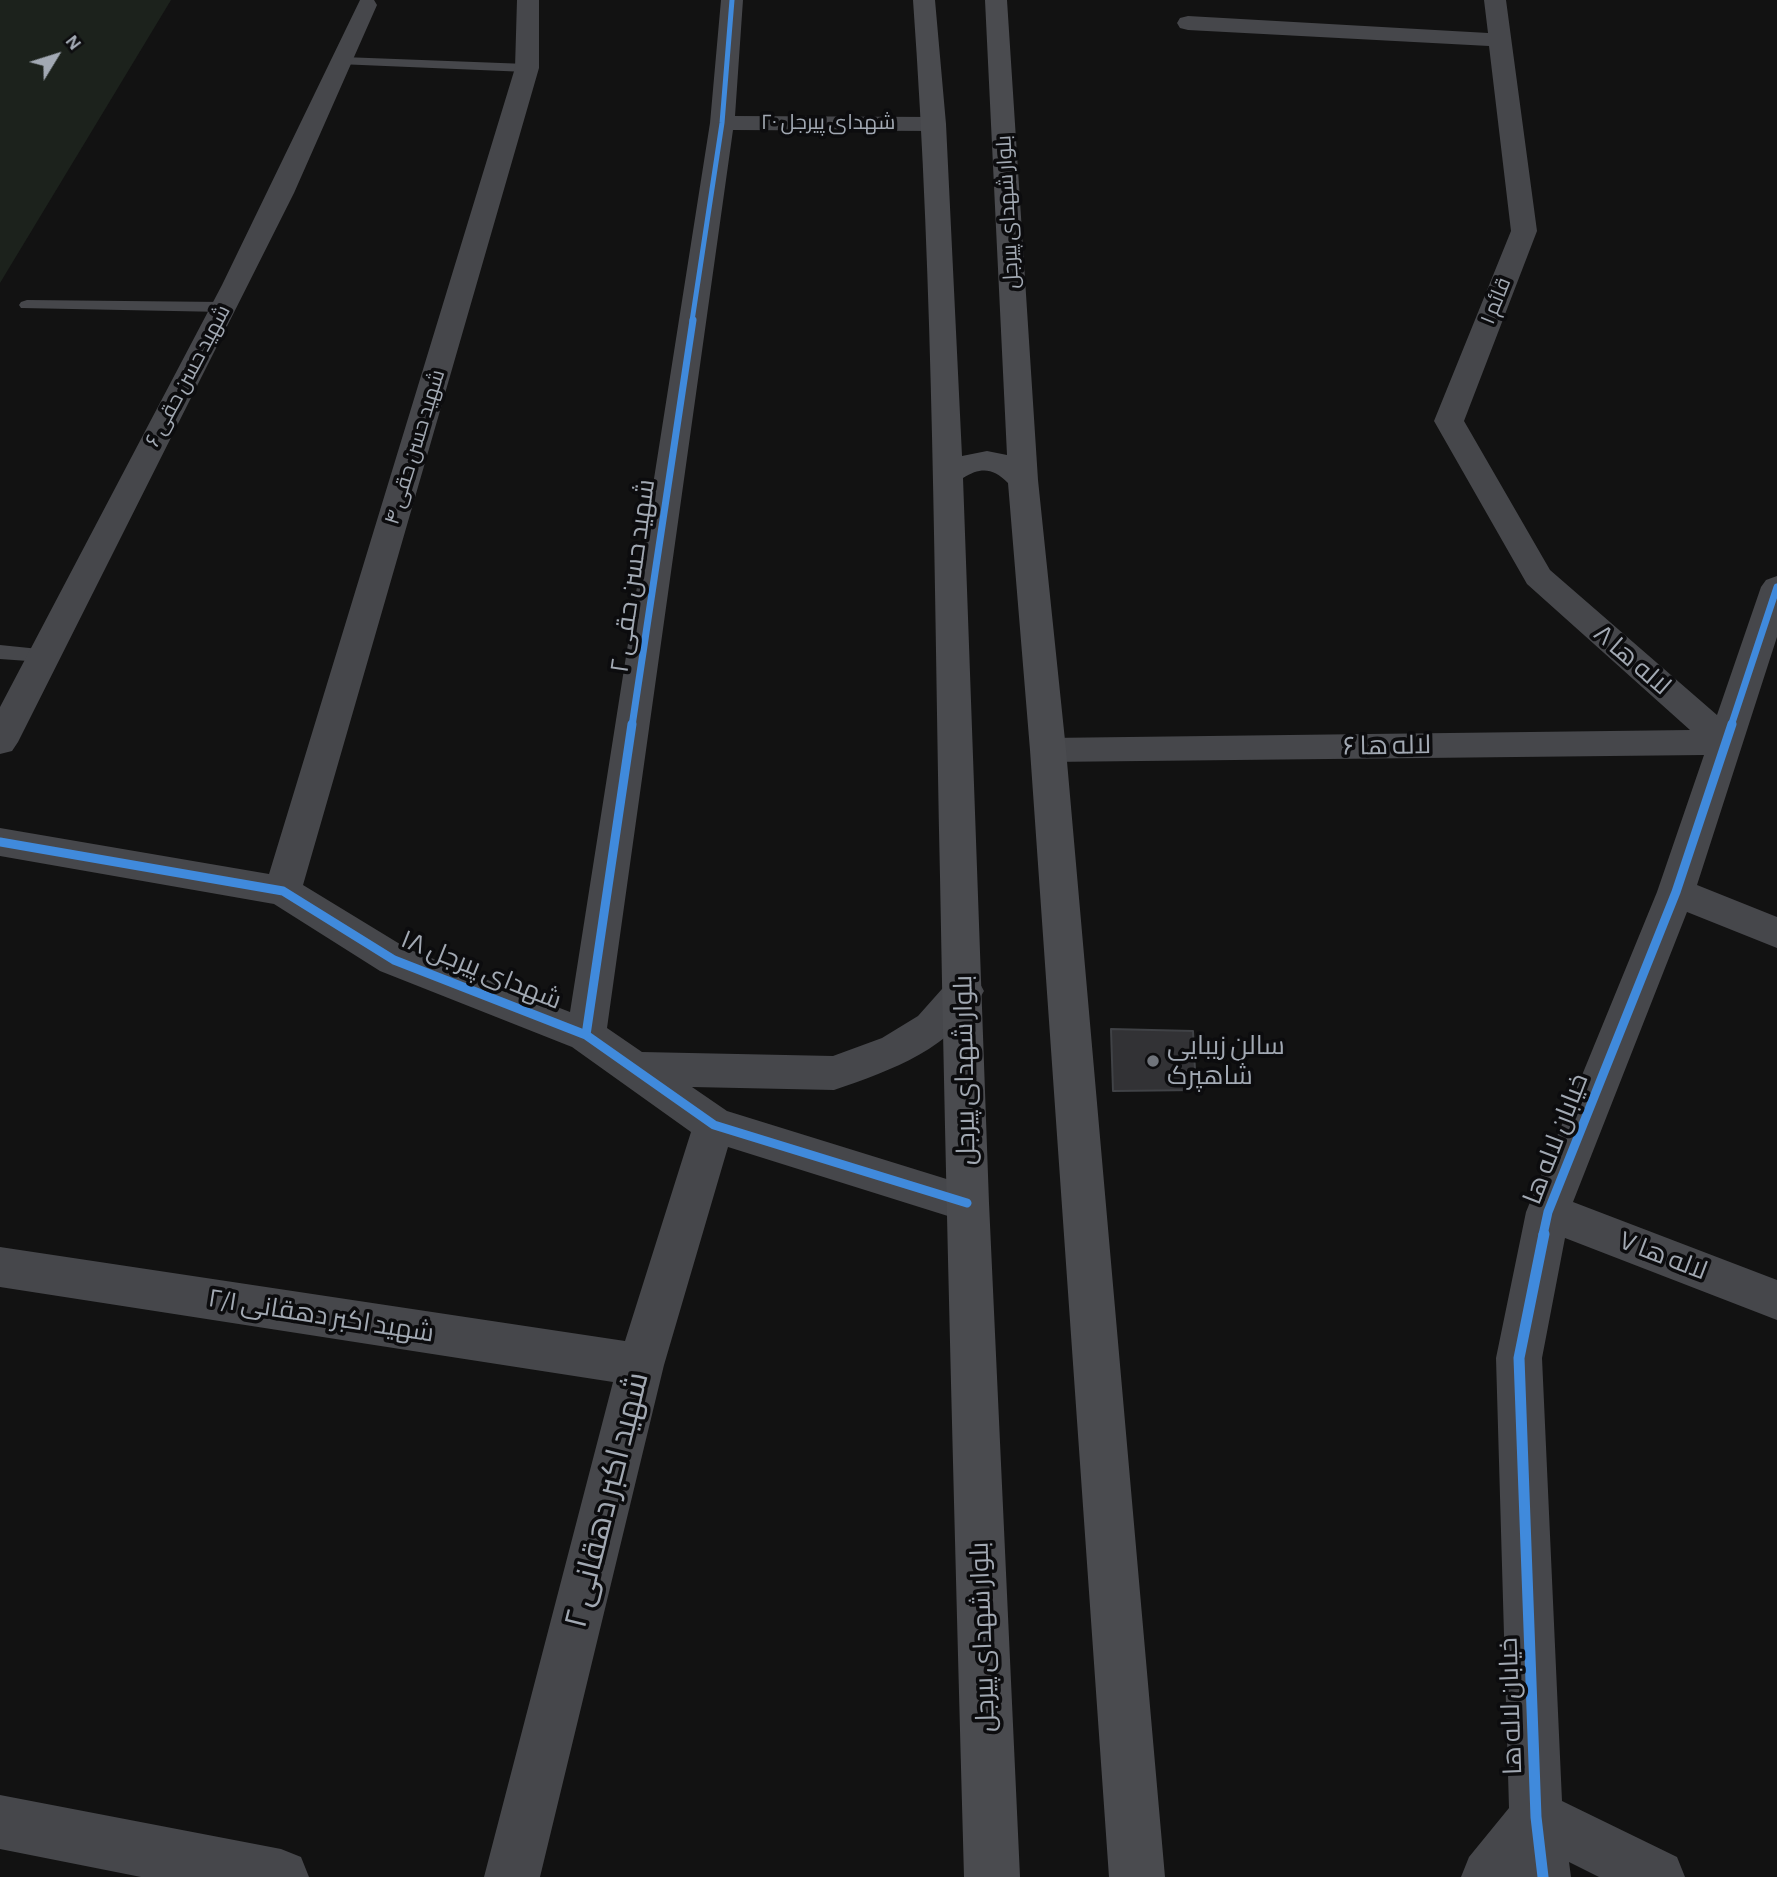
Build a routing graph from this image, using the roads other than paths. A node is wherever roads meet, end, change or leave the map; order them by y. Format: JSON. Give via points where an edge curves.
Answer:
{"nodes":[{"id":1,"x":528,"y":0,"type":"edge"},
{"id":2,"x":732,"y":0,"type":"edge"},
{"id":3,"x":924,"y":0,"type":"edge"},
{"id":4,"x":996,"y":0,"type":"edge"},
{"id":5,"x":1495,"y":0,"type":"edge"},
{"id":6,"x":366,"y":5,"type":"dead end"},
{"id":7,"x":1188,"y":23,"type":"dead end"},
{"id":8,"x":1501,"y":40,"type":"junction"},
{"id":9,"x":343,"y":61,"type":"junction"},
{"id":10,"x":527,"y":68,"type":"junction"},
{"id":11,"x":722,"y":123,"type":"junction"},
{"id":12,"x":934,"y":124,"type":"junction"},
{"id":13,"x":27,"y":305,"type":"dead end"},
{"id":14,"x":224,"y":307,"type":"junction"},
{"id":15,"x":946,"y":425,"type":"junction"},
{"id":16,"x":1020,"y":425,"type":"junction"},
{"id":17,"x":947,"y":474,"type":"junction"},
{"id":18,"x":1024,"y":480,"type":"junction"},
{"id":19,"x":1538,"y":577,"type":"joint"},
{"id":20,"x":1775,"y":603,"type":"edge"},
{"id":21,"x":0,"y":652,"type":"edge"},
{"id":22,"x":42,"y":655,"type":"junction"},
{"id":23,"x":0,"y":742,"type":"edge"},
{"id":24,"x":1726,"y":743,"type":"junction"},
{"id":25,"x":1048,"y":750,"type":"junction"},
{"id":26,"x":0,"y":842,"type":"edge"},
{"id":27,"x":283,"y":891,"type":"junction"},
{"id":28,"x":1676,"y":892,"type":"junction"},
{"id":29,"x":1777,"y":933,"type":"edge"},
{"id":30,"x":964,"y":991,"type":"junction"},
{"id":31,"x":586,"y":1035,"type":"junction"},
{"id":32,"x":634,"y":1069,"type":"junction"},
{"id":33,"x":714,"y":1125,"type":"junction"},
{"id":34,"x":967,"y":1203,"type":"junction"},
{"id":35,"x":1548,"y":1212,"type":"junction"},
{"id":36,"x":0,"y":1267,"type":"edge"},
{"id":37,"x":1777,"y":1300,"type":"edge"},
{"id":38,"x":641,"y":1366,"type":"junction"},
{"id":39,"x":1536,"y":1817,"type":"junction"},
{"id":40,"x":0,"y":1822,"type":"edge"},
{"id":41,"x":281,"y":1877,"type":"edge"},
{"id":42,"x":512,"y":1877,"type":"edge"},
{"id":43,"x":992,"y":1877,"type":"edge"},
{"id":44,"x":1137,"y":1877,"type":"edge"},
{"id":45,"x":1489,"y":1877,"type":"edge"},
{"id":46,"x":1543,"y":1877,"type":"edge"},
{"id":47,"x":1657,"y":1877,"type":"edge"}],
"edges":[{"from":1,"to":10,"type":"street","name":"شهید حسن حقی ۴"},
{"from":2,"to":11,"type":"street","name":"شهید حسن حقی ۲"},
{"from":3,"to":12,"type":"main road","name":"بلوار شهدای پیرجل"},
{"from":4,"to":16,"type":"main road","name":"بلوار شهدای پیرجل"},
{"from":5,"to":8,"type":"street","name":"قائم ۱"},
{"from":6,"to":9,"type":"street","name":"شهید حسن حقی ۶"},
{"from":7,"to":8,"type":"street"},
{"from":8,"to":19,"type":"street","name":"قائم ۱","via":[[1524,232],[1449,421]]},
{"from":9,"to":10,"type":"lane"},
{"from":9,"to":14,"type":"street","name":"شهید حسن حقی ۶"},
{"from":10,"to":27,"type":"street","name":"شهید حسن حقی ۴"},
{"from":11,"to":12,"type":"street","name":"شهدای پیرجل ۲۰"},
{"from":11,"to":31,"type":"street","name":"شهید حسن حقی ۲"},
{"from":12,"to":15,"type":"main road","name":"بلوار شهدای پیرجل"},
{"from":13,"to":14,"type":"lane"},
{"from":14,"to":22,"type":"street","name":"شهید حسن حقی ۶"},
{"from":15,"to":16,"type":"main road","via":[[976,438],[1009,434]]},
{"from":15,"to":17,"type":"main road","name":"بلوار شهدای پیرجل"},
{"from":16,"to":18,"type":"main road","name":"بلوار شهدای پیرجل"},
{"from":17,"to":18,"type":"main road","via":[[981,459],[1012,468]]},
{"from":17,"to":30,"type":"main road","name":"بلوار شهدای پیرجل"},
{"from":18,"to":25,"type":"main road","name":"بلوار شهدای پیرجل"},
{"from":19,"to":24,"type":"street","name":"لاله ها ۸"},
{"from":20,"to":24,"type":"street","name":"خیابان لاله ها"},
{"from":21,"to":22,"type":"lane"},
{"from":22,"to":23,"type":"street","name":"شهید حسن حقی ۶"},
{"from":24,"to":25,"type":"street","name":"لاله ها ۶"},
{"from":24,"to":28,"type":"street","name":"خیابان لاله ها"},
{"from":25,"to":44,"type":"main road","name":"بلوار شهدای پیرجل"},
{"from":26,"to":27,"type":"street","name":"شهدای پیرجل ۱۸"},
{"from":27,"to":31,"type":"street","name":"شهدای پیرجل ۱۸","via":[[394,960]]},
{"from":28,"to":29,"type":"street"},
{"from":28,"to":35,"type":"street","name":"خیابان لاله ها"},
{"from":30,"to":32,"type":"street","via":[[932,1027],[905,1044],[834,1073]]},
{"from":30,"to":34,"type":"main road","name":"بلوار شهدای پیرجل"},
{"from":31,"to":32,"type":"street","name":"شهدای پیرجل ۱۸"},
{"from":32,"to":33,"type":"street","name":"شهدای پیرجل ۱۸"},
{"from":33,"to":34,"type":"street","name":"شهدای پیرجل ۱۸"},
{"from":33,"to":38,"type":"street","name":"شهید اکبر دهقانی ۲"},
{"from":34,"to":43,"type":"main road","name":"بلوار شهدای پیرجل"},
{"from":35,"to":37,"type":"street","name":"لاله ها ۷"},
{"from":35,"to":39,"type":"street","name":"خیابان لاله ها","via":[[1519,1358]]},
{"from":36,"to":38,"type":"street","name":"شهید اکبر دهقانی ۲/۱"},
{"from":38,"to":42,"type":"street","name":"شهید اکبر دهقانی ۲"},
{"from":39,"to":45,"type":"street"},
{"from":39,"to":46,"type":"street","name":"خیابان لاله ها"},
{"from":39,"to":47,"type":"street"},
{"from":40,"to":41,"type":"street"}]}
